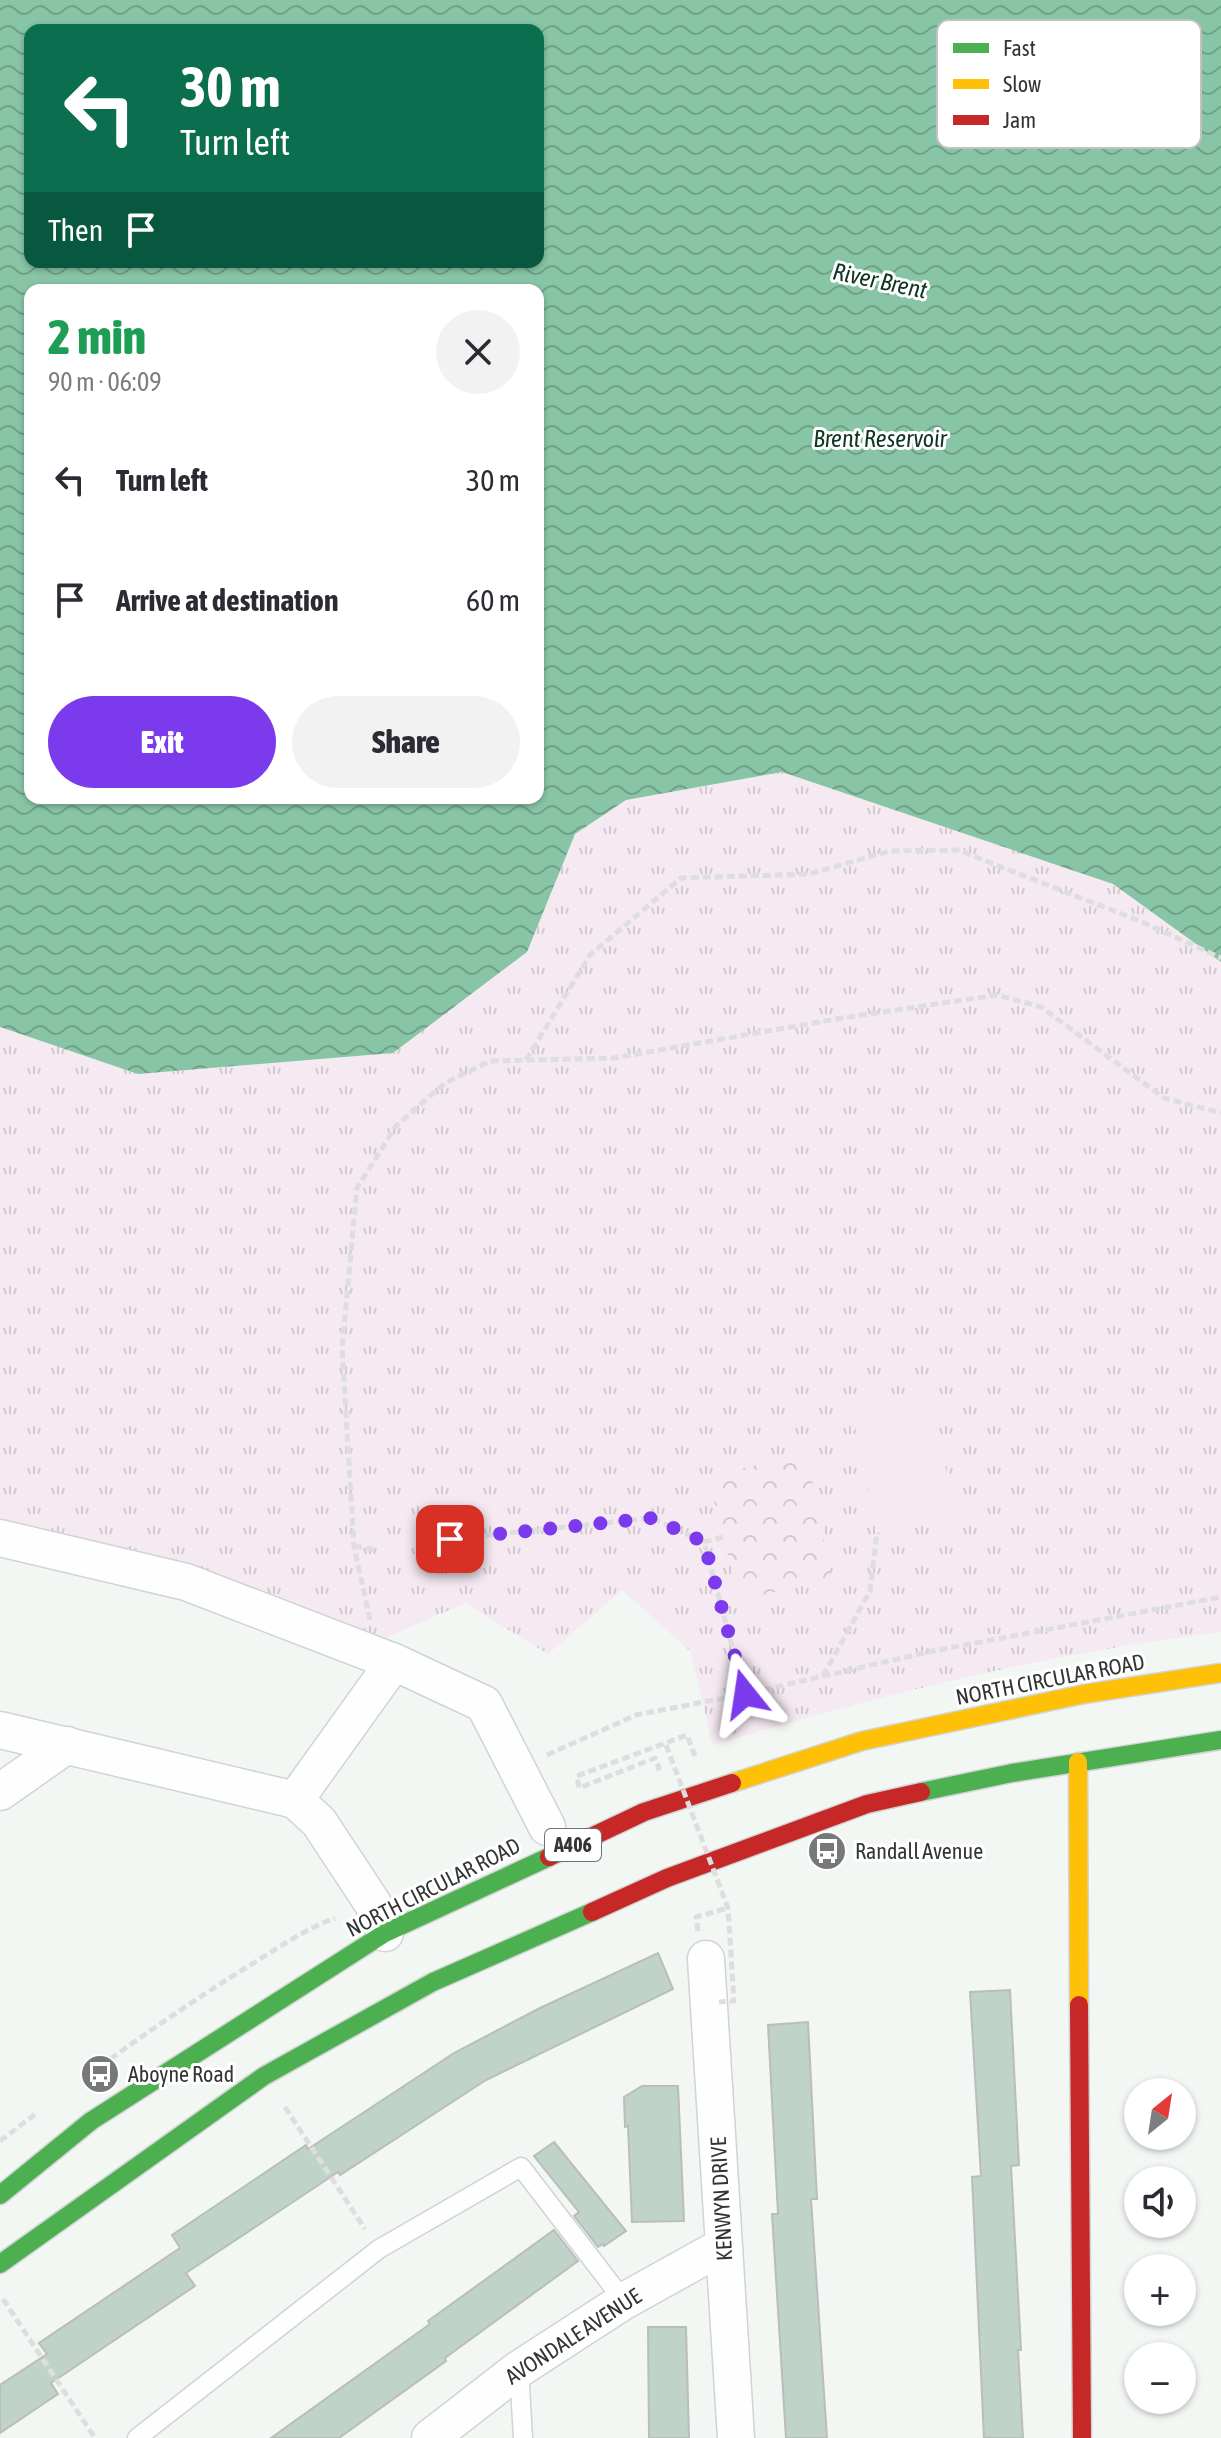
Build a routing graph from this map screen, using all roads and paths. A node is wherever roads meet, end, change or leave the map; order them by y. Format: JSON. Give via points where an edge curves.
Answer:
{"nodes":[{"id":1,"x":1221,"y":958,"type":"edge"},
{"id":2,"x":526,"y":1061,"type":"junction"},
{"id":3,"x":1221,"y":1113,"type":"edge"},
{"id":4,"x":877,"y":1533,"type":"dead end"},
{"id":5,"x":723,"y":1537,"type":"dead end"},
{"id":6,"x":0,"y":1538,"type":"edge"},
{"id":7,"x":450,"y":1539,"type":"dead end"},
{"id":8,"x":704,"y":1542,"type":"junction"},
{"id":9,"x":354,"y":1546,"type":"junction"},
{"id":10,"x":376,"y":1550,"type":"dead end"},
{"id":11,"x":1221,"y":1597,"type":"edge"},
{"id":12,"x":394,"y":1662,"type":"junction"},
{"id":13,"x":1221,"y":1673,"type":"edge"},
{"id":14,"x":823,"y":1676,"type":"junction"},
{"id":15,"x":745,"y":1694,"type":"junction"},
{"id":16,"x":0,"y":1730,"type":"edge"},
{"id":17,"x":1221,"y":1740,"type":"edge"},
{"id":18,"x":67,"y":1745,"type":"junction"},
{"id":19,"x":666,"y":1745,"type":"junction"},
{"id":20,"x":696,"y":1759,"type":"dead end"},
{"id":21,"x":1078,"y":1762,"type":"junction"},
{"id":22,"x":517,"y":1769,"type":"junction"},
{"id":23,"x":646,"y":1773,"type":"dead end"},
{"id":24,"x":0,"y":1792,"type":"edge"},
{"id":25,"x":295,"y":1800,"type":"junction"},
{"id":26,"x":547,"y":1827,"type":"dead end"},
{"id":27,"x":728,"y":1908,"type":"junction"},
{"id":28,"x":317,"y":1925,"type":"dead end"},
{"id":29,"x":385,"y":1933,"type":"junction"},
{"id":30,"x":702,"y":1948,"type":"joint"},
{"id":31,"x":719,"y":2002,"type":"dead end"},
{"id":32,"x":264,"y":2076,"type":"junction"},
{"id":33,"x":82,"y":2080,"type":"dead end"},
{"id":34,"x":46,"y":2106,"type":"dead end"},
{"id":35,"x":0,"y":2141,"type":"edge"},
{"id":36,"x":0,"y":2195,"type":"edge"},
{"id":37,"x":723,"y":2246,"type":"junction"},
{"id":38,"x":379,"y":2249,"type":"junction"},
{"id":39,"x":0,"y":2264,"type":"edge"},
{"id":40,"x":0,"y":2294,"type":"edge"},
{"id":41,"x":624,"y":2301,"type":"junction"},
{"id":42,"x":519,"y":2369,"type":"junction"},
{"id":43,"x":95,"y":2438,"type":"edge"},
{"id":44,"x":137,"y":2438,"type":"edge"},
{"id":45,"x":430,"y":2438,"type":"edge"},
{"id":46,"x":523,"y":2438,"type":"edge"},
{"id":47,"x":736,"y":2438,"type":"edge"},
{"id":48,"x":1082,"y":2438,"type":"edge"}],
"edges":[{"from":1,"to":2,"type":"path","via":[[958,850],[890,851],[809,874],[681,878],[590,955]]},
{"from":2,"to":3,"type":"path","via":[[614,1058],[997,995],[1041,1007],[1164,1098]]},
{"from":2,"to":9,"type":"path","via":[[490,1061],[445,1083],[396,1126],[357,1188],[342,1347]]},
{"from":4,"to":14,"type":"path","via":[[870,1591]]},
{"from":5,"to":8,"type":"path"},
{"from":6,"to":12,"type":"street","via":[[186,1582]]},
{"from":7,"to":8,"type":"path","via":[[652,1518]]},
{"from":8,"to":15,"type":"path"},
{"from":9,"to":10,"type":"path"},
{"from":9,"to":12,"type":"path","via":[[372,1630]]},
{"from":11,"to":14,"type":"path"},
{"from":12,"to":22,"type":"street","via":[[484,1704]]},
{"from":12,"to":25,"type":"street"},
{"from":13,"to":29,"type":"main road","name":"NORTH CIRCULAR ROAD","number":"A406","via":[[1084,1694],[862,1741],[644,1812]]},
{"from":14,"to":15,"type":"path"},
{"from":15,"to":22,"type":"path","via":[[636,1715]]},
{"from":16,"to":18,"type":"street"},
{"from":17,"to":21,"type":"main road"},
{"from":18,"to":24,"type":"street"},
{"from":18,"to":25,"type":"street"},
{"from":19,"to":20,"type":"path","via":[[687,1735]]},
{"from":19,"to":23,"type":"path","via":[[577,1776],[579,1788],[655,1758],[659,1768]]},
{"from":19,"to":27,"type":"path","bridge":true},
{"from":21,"to":32,"type":"main road","via":[[867,1804],[667,1878],[433,1982]]},
{"from":21,"to":48,"type":"main road"},
{"from":22,"to":26,"type":"street"},
{"from":25,"to":29,"type":"street","via":[[319,1822],[373,1904]]},
{"from":27,"to":30,"type":"path","via":[[696,1917]]},
{"from":27,"to":31,"type":"path","bridge":true,"via":[[734,2001]]},
{"from":28,"to":33,"type":"path","via":[[153,2027]]},
{"from":29,"to":36,"type":"main road","name":"NORTH CIRCULAR ROAD","number":"A406","via":[[91,2121]]},
{"from":30,"to":37,"type":"street","name":"KENWYN DRIVE"},
{"from":32,"to":38,"type":"path"},
{"from":32,"to":39,"type":"main road"},
{"from":34,"to":35,"type":"path"},
{"from":37,"to":41,"type":"street","name":"AVONDALE AVENUE"},
{"from":37,"to":47,"type":"street","name":"KENWYN DRIVE"},
{"from":38,"to":41,"type":"lane","via":[[521,2167]]},
{"from":38,"to":44,"type":"lane"},
{"from":40,"to":43,"type":"path"},
{"from":41,"to":42,"type":"street","name":"AVONDALE AVENUE"},
{"from":42,"to":45,"type":"street","name":"AVONDALE AVENUE"},
{"from":42,"to":46,"type":"lane"}]}
